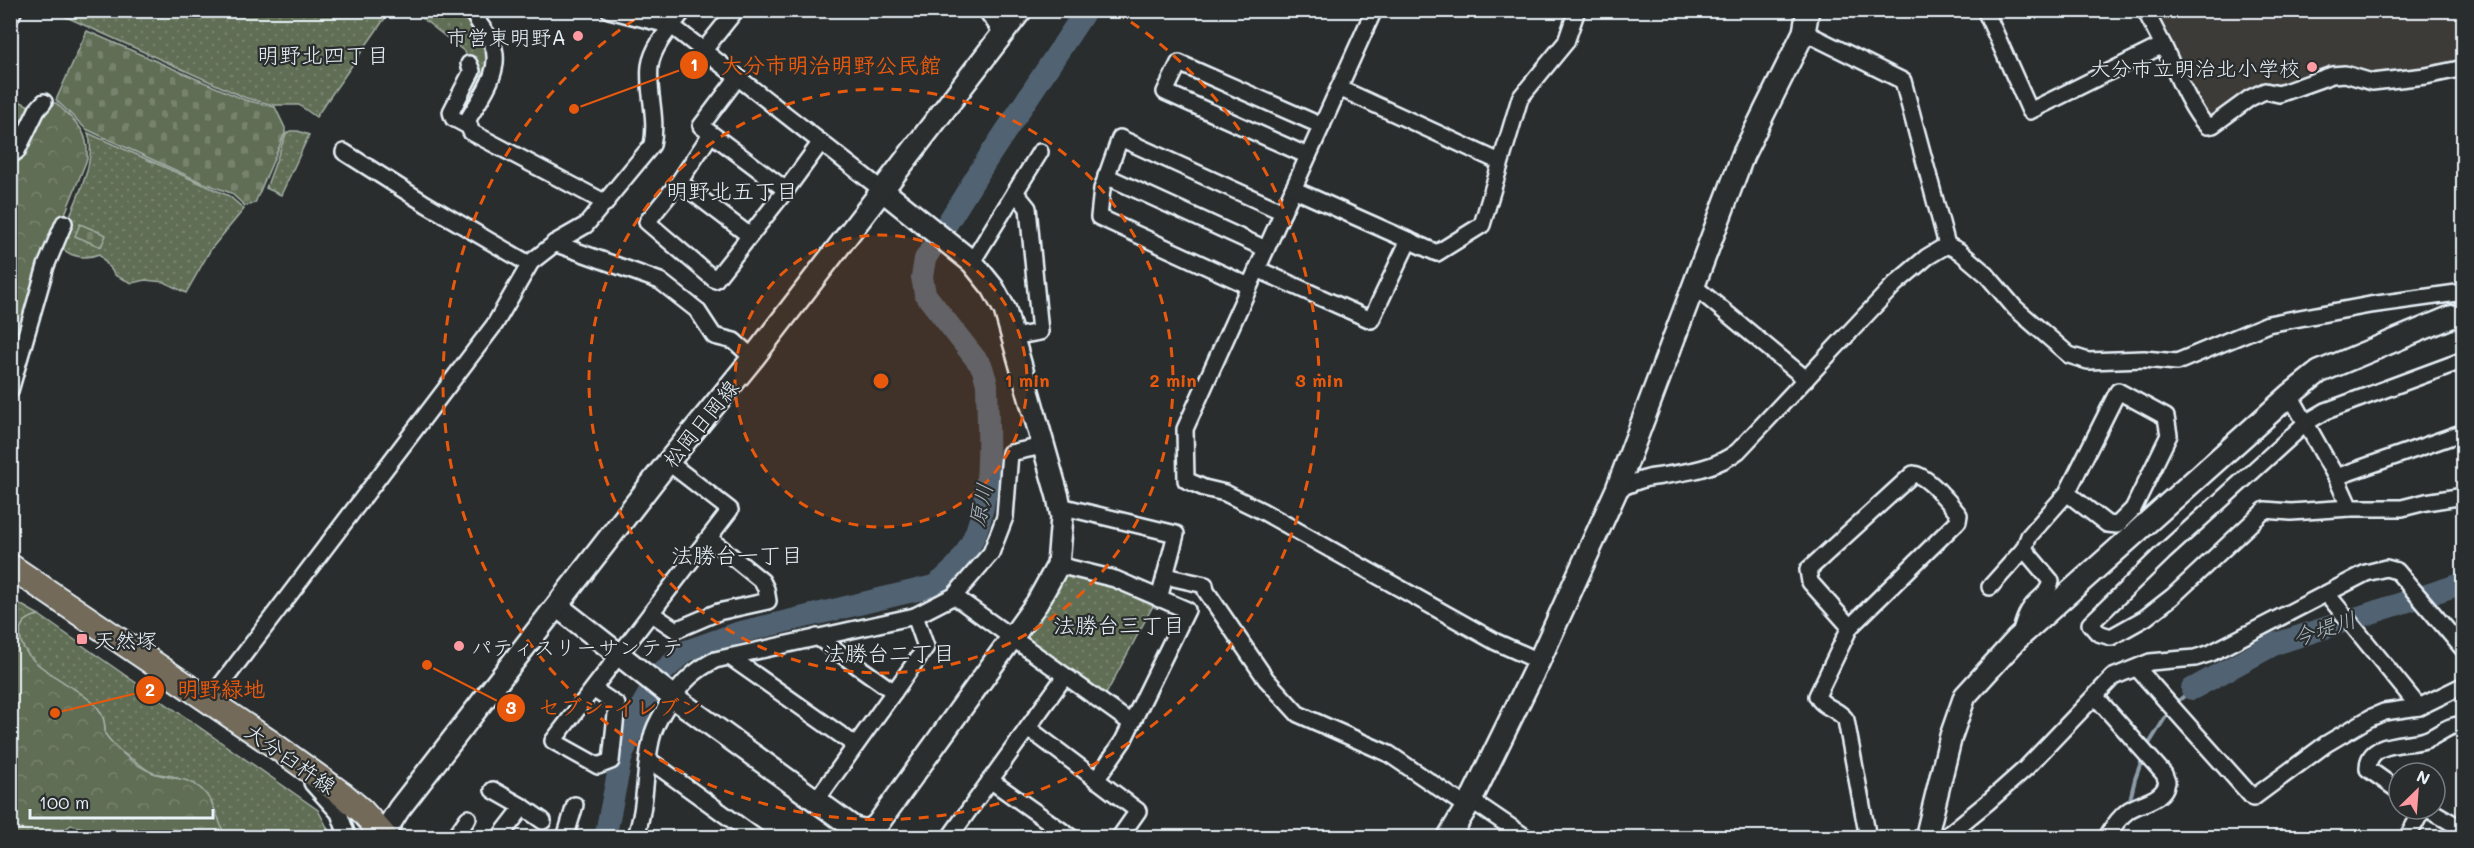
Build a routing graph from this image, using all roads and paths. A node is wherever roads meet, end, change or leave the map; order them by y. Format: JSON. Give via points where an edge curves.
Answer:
{"nodes":[{"id":1,"x":14,"y":10,"type":"edge"},
{"id":2,"x":472,"y":10,"type":"edge"},
{"id":3,"x":609,"y":10,"type":"edge"},
{"id":4,"x":684,"y":10,"type":"edge"},
{"id":5,"x":736,"y":10,"type":"edge"},
{"id":6,"x":986,"y":10,"type":"edge"},
{"id":7,"x":1021,"y":10,"type":"edge"},
{"id":8,"x":1374,"y":10,"type":"edge"},
{"id":9,"x":1577,"y":10,"type":"edge"},
{"id":10,"x":1809,"y":10,"type":"edge"},
{"id":11,"x":1985,"y":10,"type":"edge"},
{"id":12,"x":2145,"y":10,"type":"edge"},
{"id":13,"x":10,"y":18,"type":"edge"},
{"id":14,"x":672,"y":26,"type":"junction"},
{"id":15,"x":1804,"y":33,"type":"junction"},
{"id":16,"x":1003,"y":34,"type":"junction"},
{"id":17,"x":2163,"y":45,"type":"junction"},
{"id":18,"x":704,"y":50,"type":"junction"},
{"id":19,"x":470,"y":64,"type":"dead end"},
{"id":20,"x":2463,"y":68,"type":"edge"},
{"id":21,"x":738,"y":77,"type":"junction"},
{"id":22,"x":1339,"y":88,"type":"junction"},
{"id":23,"x":44,"y":102,"type":"dead end"},
{"id":24,"x":1322,"y":126,"type":"junction"},
{"id":25,"x":470,"y":128,"type":"junction"},
{"id":26,"x":711,"y":134,"type":"junction"},
{"id":27,"x":821,"y":142,"type":"junction"},
{"id":28,"x":344,"y":152,"type":"dead end"},
{"id":29,"x":1040,"y":152,"type":"dead end"},
{"id":30,"x":10,"y":156,"type":"edge"},
{"id":31,"x":1308,"y":156,"type":"junction"},
{"id":32,"x":1500,"y":162,"type":"junction"},
{"id":33,"x":1106,"y":176,"type":"junction"},
{"id":34,"x":679,"y":182,"type":"junction"},
{"id":35,"x":1293,"y":189,"type":"junction"},
{"id":36,"x":786,"y":190,"type":"junction"},
{"id":37,"x":882,"y":190,"type":"junction"},
{"id":38,"x":1016,"y":192,"type":"junction"},
{"id":39,"x":606,"y":203,"type":"junction"},
{"id":40,"x":1283,"y":212,"type":"junction"},
{"id":41,"x":64,"y":223,"type":"dead end"},
{"id":42,"x":750,"y":236,"type":"junction"},
{"id":43,"x":1409,"y":240,"type":"junction"},
{"id":44,"x":555,"y":243,"type":"junction"},
{"id":45,"x":1947,"y":245,"type":"junction"},
{"id":46,"x":1266,"y":249,"type":"junction"},
{"id":47,"x":972,"y":262,"type":"junction"},
{"id":48,"x":529,"y":264,"type":"junction"},
{"id":49,"x":1257,"y":269,"type":"junction"},
{"id":50,"x":1250,"y":286,"type":"junction"},
{"id":51,"x":1695,"y":287,"type":"junction"},
{"id":52,"x":2463,"y":292,"type":"edge"},
{"id":53,"x":2463,"y":315,"type":"edge"},
{"id":54,"x":1013,"y":337,"type":"junction"},
{"id":55,"x":753,"y":358,"type":"junction"},
{"id":56,"x":2463,"y":360,"type":"edge"},
{"id":57,"x":1806,"y":379,"type":"junction"},
{"id":58,"x":10,"y":391,"type":"edge"},
{"id":59,"x":2290,"y":394,"type":"junction"},
{"id":60,"x":2307,"y":422,"type":"junction"},
{"id":61,"x":2463,"y":432,"type":"edge"},
{"id":62,"x":1043,"y":446,"type":"junction"},
{"id":63,"x":668,"y":462,"type":"junction"},
{"id":64,"x":2336,"y":477,"type":"junction"},
{"id":65,"x":1617,"y":489,"type":"junction"},
{"id":66,"x":2067,"y":494,"type":"junction"},
{"id":67,"x":2463,"y":496,"type":"edge"},
{"id":68,"x":1060,"y":506,"type":"junction"},
{"id":69,"x":2350,"y":508,"type":"junction"},
{"id":70,"x":709,"y":538,"type":"junction"},
{"id":71,"x":2024,"y":549,"type":"junction"},
{"id":72,"x":1058,"y":565,"type":"junction"},
{"id":73,"x":10,"y":566,"type":"edge"},
{"id":74,"x":1165,"y":576,"type":"junction"},
{"id":75,"x":1990,"y":587,"type":"dead end"},
{"id":76,"x":2327,"y":594,"type":"junction"},
{"id":77,"x":954,"y":596,"type":"junction"},
{"id":78,"x":1159,"y":599,"type":"junction"},
{"id":79,"x":557,"y":606,"type":"junction"},
{"id":80,"x":651,"y":614,"type":"junction"},
{"id":81,"x":915,"y":616,"type":"junction"},
{"id":82,"x":1850,"y":627,"type":"junction"},
{"id":83,"x":817,"y":637,"type":"junction"},
{"id":84,"x":1012,"y":638,"type":"junction"},
{"id":85,"x":2017,"y":639,"type":"junction"},
{"id":86,"x":2463,"y":650,"type":"edge"},
{"id":87,"x":620,"y":654,"type":"junction"},
{"id":88,"x":730,"y":657,"type":"junction"},
{"id":89,"x":1539,"y":661,"type":"junction"},
{"id":90,"x":2136,"y":668,"type":"junction"},
{"id":91,"x":1065,"y":676,"type":"junction"},
{"id":92,"x":2463,"y":685,"type":"edge"},
{"id":93,"x":593,"y":689,"type":"junction"},
{"id":94,"x":894,"y":692,"type":"junction"},
{"id":95,"x":668,"y":693,"type":"junction"},
{"id":96,"x":2096,"y":696,"type":"junction"},
{"id":97,"x":202,"y":697,"type":"junction"},
{"id":98,"x":2419,"y":707,"type":"junction"},
{"id":99,"x":1131,"y":723,"type":"junction"},
{"id":100,"x":2463,"y":725,"type":"edge"},
{"id":101,"x":1028,"y":728,"type":"junction"},
{"id":102,"x":271,"y":743,"type":"junction"},
{"id":103,"x":855,"y":745,"type":"junction"},
{"id":104,"x":649,"y":760,"type":"junction"},
{"id":105,"x":990,"y":780,"type":"junction"},
{"id":106,"x":1096,"y":780,"type":"junction"},
{"id":107,"x":2387,"y":782,"type":"edge"},
{"id":108,"x":493,"y":790,"type":"dead end"},
{"id":109,"x":816,"y":801,"type":"junction"},
{"id":110,"x":1469,"y":803,"type":"junction"},
{"id":111,"x":575,"y":805,"type":"dead end"},
{"id":112,"x":523,"y":807,"type":"junction"},
{"id":113,"x":468,"y":818,"type":"dead end"},
{"id":114,"x":543,"y":820,"type":"dead end"},
{"id":115,"x":2447,"y":820,"type":"edge"},
{"id":116,"x":2416,"y":821,"type":"edge"},
{"id":117,"x":2463,"y":830,"type":"edge"},
{"id":118,"x":640,"y":835,"type":"edge"},
{"id":119,"x":868,"y":835,"type":"edge"},
{"id":120,"x":955,"y":835,"type":"edge"},
{"id":121,"x":383,"y":836,"type":"edge"},
{"id":122,"x":348,"y":837,"type":"edge"},
{"id":123,"x":454,"y":837,"type":"edge"},
{"id":124,"x":499,"y":837,"type":"edge"},
{"id":125,"x":565,"y":837,"type":"edge"},
{"id":126,"x":757,"y":837,"type":"edge"},
{"id":127,"x":1072,"y":837,"type":"edge"},
{"id":128,"x":1119,"y":837,"type":"edge"},
{"id":129,"x":1448,"y":837,"type":"edge"},
{"id":130,"x":1527,"y":837,"type":"edge"},
{"id":131,"x":1869,"y":837,"type":"edge"},
{"id":132,"x":1926,"y":837,"type":"edge"},
{"id":133,"x":1944,"y":837,"type":"edge"},
{"id":134,"x":2106,"y":837,"type":"edge"},
{"id":135,"x":2407,"y":837,"type":"edge"}],
"edges":[{"from":1,"to":13,"type":"street"},
{"from":2,"to":25,"type":"street","via":[[491,42],[496,64],[467,121]]},
{"from":3,"to":14,"type":"street"},
{"from":4,"to":14,"type":"street"},
{"from":5,"to":18,"type":"street"},
{"from":6,"to":16,"type":"street"},
{"from":7,"to":16,"type":"street","name":"松岡日岡線"},
{"from":8,"to":22,"type":"street"},
{"from":9,"to":32,"type":"street","via":[[1566,42],[1520,98]]},
{"from":10,"to":15,"type":"street"},
{"from":11,"to":17,"type":"street","via":[[2030,111]]},
{"from":12,"to":17,"type":"street"},
{"from":14,"to":18,"type":"street"},
{"from":14,"to":39,"type":"street","via":[[650,66],[655,132],[652,144]]},
{"from":15,"to":45,"type":"street","via":[[1903,81]]},
{"from":15,"to":51,"type":"street","via":[[1743,154]]},
{"from":16,"to":37,"type":"street","name":"松岡日岡線"},
{"from":17,"to":20,"type":"street","via":[[2207,126],[2213,126],[2265,91],[2279,94],[2332,75],[2345,74],[2372,82]]},
{"from":18,"to":21,"type":"street"},
{"from":19,"to":25,"type":"street","via":[[472,71],[451,112],[453,118]]},
{"from":21,"to":26,"type":"street","via":[[701,126]]},
{"from":21,"to":27,"type":"street"},
{"from":22,"to":24,"type":"street"},
{"from":22,"to":32,"type":"street"},
{"from":23,"to":30,"type":"street","via":[[17,151]]},
{"from":24,"to":31,"type":"street"},
{"from":24,"to":31,"type":"street","via":[[1179,63],[1166,92]]},
{"from":25,"to":39,"type":"street","via":[[471,132]]},
{"from":26,"to":34,"type":"street"},
{"from":26,"to":36,"type":"street"},
{"from":27,"to":36,"type":"street"},
{"from":27,"to":37,"type":"street"},
{"from":28,"to":48,"type":"street"},
{"from":29,"to":38,"type":"street"},
{"from":31,"to":35,"type":"street"},
{"from":32,"to":43,"type":"street","via":[[1482,225],[1437,253]]},
{"from":33,"to":40,"type":"street","via":[[1120,138]]},
{"from":33,"to":46,"type":"street"},
{"from":33,"to":50,"type":"street","via":[[1099,217]]},
{"from":34,"to":42,"type":"street"},
{"from":34,"to":42,"type":"street","via":[[647,222],[715,280]]},
{"from":35,"to":40,"type":"street"},
{"from":35,"to":43,"type":"street"},
{"from":36,"to":42,"type":"street"},
{"from":37,"to":47,"type":"street"},
{"from":37,"to":55,"type":"street","name":"松岡日岡線"},
{"from":38,"to":47,"type":"street"},
{"from":38,"to":54,"type":"street","via":[[1028,208],[1040,332]]},
{"from":39,"to":44,"type":"street","via":[[586,225]]},
{"from":40,"to":46,"type":"street"},
{"from":41,"to":58,"type":"street","via":[[46,266]]},
{"from":43,"to":49,"type":"street","via":[[1371,320]]},
{"from":44,"to":48,"type":"street"},
{"from":44,"to":55,"type":"street","via":[[660,281],[697,310],[714,336],[734,341]]},
{"from":45,"to":52,"type":"street","via":[[1986,273],[2015,308],[2069,355],[2088,361],[2177,362],[2268,324]]},
{"from":45,"to":57,"type":"street","via":[[1895,284]]},
{"from":46,"to":49,"type":"street"},
{"from":47,"to":54,"type":"street","via":[[993,288]]},
{"from":48,"to":97,"type":"street","via":[[488,333],[217,690]]},
{"from":49,"to":50,"type":"street"},
{"from":50,"to":89,"type":"street","via":[[1185,429],[1186,480],[1263,511],[1496,642]]},
{"from":51,"to":57,"type":"street"},
{"from":51,"to":65,"type":"street"},
{"from":53,"to":59,"type":"street","via":[[2319,372]]},
{"from":54,"to":62,"type":"street"},
{"from":55,"to":63,"type":"street","name":"松岡日岡線"},
{"from":56,"to":60,"type":"street","via":[[2326,411]]},
{"from":57,"to":65,"type":"street","via":[[1728,459]]},
{"from":59,"to":60,"type":"street"},
{"from":59,"to":85,"type":"street"},
{"from":60,"to":64,"type":"street"},
{"from":60,"to":69,"type":"street","via":[[2090,624],[2098,633],[2111,637],[2145,618],[2265,510]]},
{"from":61,"to":64,"type":"street"},
{"from":62,"to":68,"type":"street"},
{"from":62,"to":77,"type":"street","via":[[1010,453],[1005,517],[992,553]]},
{"from":63,"to":70,"type":"street","via":[[730,510]]},
{"from":63,"to":79,"type":"street","name":"松岡日岡線"},
{"from":64,"to":69,"type":"street"},
{"from":65,"to":89,"type":"street"},
{"from":66,"to":66,"type":"street","via":[[2118,391],[2166,417],[2169,435],[2133,509],[2117,525],[2107,524]]},
{"from":66,"to":71,"type":"street","via":[[2029,537]]},
{"from":67,"to":69,"type":"street","via":[[2402,508]]},
{"from":68,"to":72,"type":"street","via":[[1062,537]]},
{"from":68,"to":74,"type":"street","via":[[1176,534]]},
{"from":70,"to":80,"type":"street"},
{"from":70,"to":80,"type":"street","via":[[762,581],[768,601],[718,612],[676,630]]},
{"from":71,"to":75,"type":"street"},
{"from":71,"to":85,"type":"street","via":[[2051,581],[2044,597],[2027,615]]},
{"from":72,"to":78,"type":"street","via":[[1115,579]]},
{"from":72,"to":84,"type":"street"},
{"from":73,"to":97,"type":"main road","name":"大分臼杵線"},
{"from":74,"to":78,"type":"street"},
{"from":74,"to":110,"type":"street","via":[[1205,585],[1266,679],[1298,714],[1389,754]]},
{"from":76,"to":86,"type":"street","via":[[2378,568],[2392,569],[2402,575]]},
{"from":76,"to":90,"type":"street","via":[[2211,653],[2150,662]]},
{"from":76,"to":98,"type":"street"},
{"from":77,"to":81,"type":"street"},
{"from":77,"to":84,"type":"street"},
{"from":78,"to":99,"type":"street","via":[[1186,610]]},
{"from":79,"to":87,"type":"street"},
{"from":79,"to":121,"type":"street","name":"松岡日岡線","via":[[406,800]]},
{"from":80,"to":87,"type":"street"},
{"from":81,"to":83,"type":"street"},
{"from":81,"to":94,"type":"street","via":[[926,647]]},
{"from":82,"to":82,"type":"street","via":[[1810,582],[1808,570],[1907,476],[1916,474],[1956,511],[1958,521]]},
{"from":82,"to":131,"type":"street","via":[[1817,696],[1846,720]]},
{"from":83,"to":88,"type":"street"},
{"from":83,"to":94,"type":"street"},
{"from":84,"to":91,"type":"street"},
{"from":84,"to":119,"type":"street"},
{"from":85,"to":132,"type":"street","via":[[1965,696]]},
{"from":87,"to":93,"type":"street"},
{"from":87,"to":95,"type":"street"},
{"from":88,"to":95,"type":"street","via":[[698,669]]},
{"from":88,"to":103,"type":"street"},
{"from":89,"to":110,"type":"street"},
{"from":90,"to":96,"type":"street","via":[[2113,677]]},
{"from":90,"to":98,"type":"street","via":[[2253,798],[2326,744],[2370,718]]},
{"from":91,"to":99,"type":"street"},
{"from":91,"to":101,"type":"street"},
{"from":92,"to":98,"type":"street"},
{"from":93,"to":93,"type":"street","via":[[553,741],[598,766],[611,761],[617,705]]},
{"from":94,"to":103,"type":"street"},
{"from":95,"to":104,"type":"street","via":[[655,727]]},
{"from":95,"to":109,"type":"street"},
{"from":96,"to":133,"type":"street","via":[[2026,768]]},
{"from":96,"to":134,"type":"street","via":[[2167,782],[2162,794],[2128,810]]},
{"from":97,"to":102,"type":"main road","name":"大分臼杵線"},
{"from":99,"to":106,"type":"street"},
{"from":100,"to":107,"type":"street","via":[[2454,725],[2425,740],[2375,752],[2368,768]]},
{"from":101,"to":105,"type":"street"},
{"from":101,"to":106,"type":"street"},
{"from":102,"to":121,"type":"main road","name":"大分臼杵線","via":[[342,794]]},
{"from":102,"to":122,"type":"street","via":[[339,813]]},
{"from":103,"to":109,"type":"street"},
{"from":104,"to":118,"type":"street"},
{"from":104,"to":126,"type":"street"},
{"from":105,"to":120,"type":"street"},
{"from":105,"to":127,"type":"street"},
{"from":106,"to":128,"type":"street","via":[[1138,811]]},
{"from":108,"to":112,"type":"street"},
{"from":109,"to":119,"type":"street"},
{"from":110,"to":129,"type":"street"},
{"from":110,"to":130,"type":"street"},
{"from":111,"to":125,"type":"street"},
{"from":112,"to":114,"type":"street"},
{"from":112,"to":124,"type":"street"},
{"from":113,"to":123,"type":"street"},
{"from":115,"to":117,"type":"street"},
{"from":116,"to":135,"type":"street"}]}
